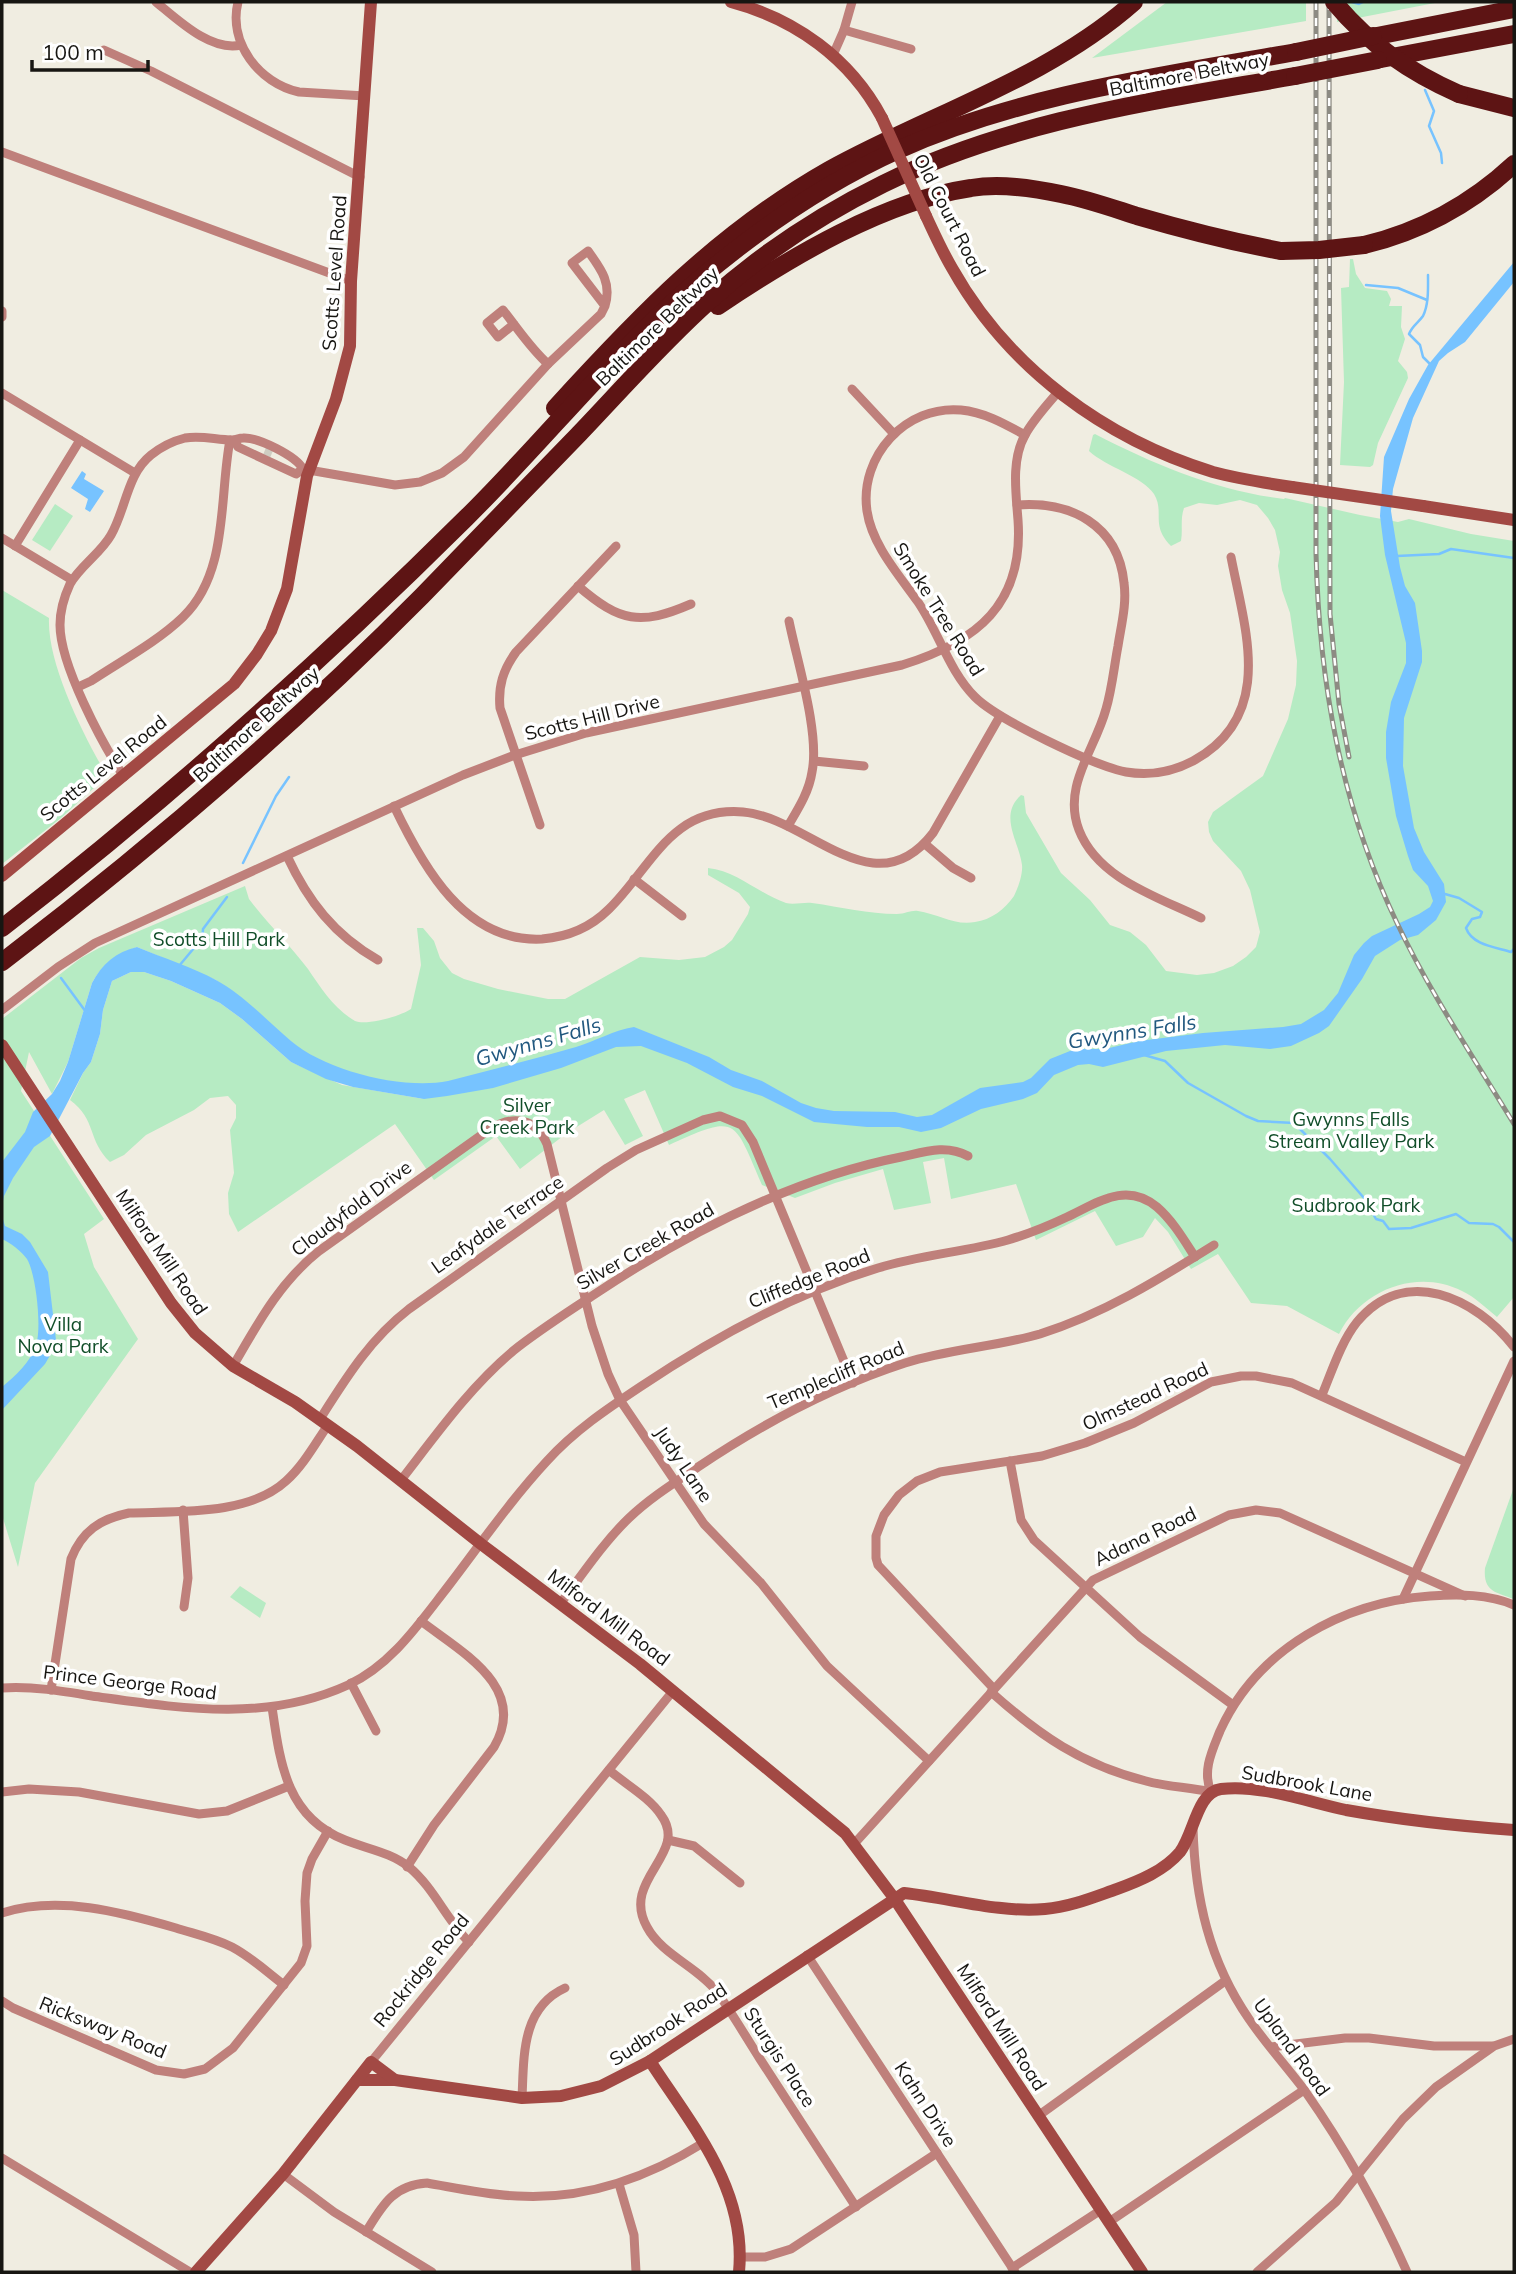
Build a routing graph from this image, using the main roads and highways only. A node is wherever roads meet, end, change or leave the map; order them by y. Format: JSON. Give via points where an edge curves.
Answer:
{"nodes":[{"id":1,"x":371,"y":2,"type":"edge"},
{"id":2,"x":731,"y":2,"type":"edge"},
{"id":3,"x":1134,"y":2,"type":"edge"},
{"id":4,"x":1334,"y":2,"type":"edge"},
{"id":5,"x":1514,"y":9,"type":"edge"},
{"id":6,"x":1514,"y":34,"type":"edge"},
{"id":7,"x":1514,"y":108,"type":"edge"},
{"id":8,"x":1514,"y":164,"type":"edge"},
{"id":9,"x":654,"y":355,"type":"junction"},
{"id":10,"x":1514,"y":520,"type":"edge"},
{"id":11,"x":400,"y":580,"type":"junction"},
{"id":12,"x":2,"y":876,"type":"edge"},
{"id":13,"x":2,"y":928,"type":"edge"},
{"id":14,"x":2,"y":962,"type":"edge"},
{"id":15,"x":2,"y":1045,"type":"edge"},
{"id":16,"x":1514,"y":1830,"type":"edge"},
{"id":17,"x":894,"y":1898,"type":"junction"},
{"id":18,"x":650,"y":2061,"type":"junction"},
{"id":19,"x":371,"y":2062,"type":"joint"},
{"id":20,"x":357,"y":2080,"type":"junction"},
{"id":21,"x":395,"y":2080,"type":"junction"},
{"id":22,"x":196,"y":2272,"type":"edge"},
{"id":23,"x":738,"y":2272,"type":"edge"},
{"id":24,"x":1142,"y":2272,"type":"edge"}],
"edges":[{"from":1,"to":12,"type":"main road","name":"Scotts Level Road","via":[[350,346],[336,399],[306,470],[287,589],[271,631],[228,689]]},
{"from":2,"to":10,"type":"main road","name":"Old Court Road","bridge":true,"via":[[807,35],[860,84],[881,118],[952,268],[974,302],[1018,355],[1058,392],[1114,430],[1216,472]]},
{"from":3,"to":11,"type":"highway","via":[[1063,54],[830,170],[715,247],[628,327]]},
{"from":4,"to":7,"type":"highway","bridge":true,"via":[[1364,35],[1422,77],[1459,94]]},
{"from":5,"to":11,"type":"highway","name":"Baltimore Beltway","bridge":true,"via":[[1074,93],[1001,112],[898,150],[811,197],[695,283],[467,518]]},
{"from":6,"to":9,"type":"highway","name":"Baltimore Beltway","bridge":true,"via":[[1134,105],[996,138],[924,165],[831,213],[765,256],[709,301]]},
{"from":8,"to":9,"type":"highway","bridge":true,"via":[[1487,188],[1437,220],[1393,238],[1319,250],[1281,251],[1209,236],[1061,194],[1026,188],[971,188],[888,212],[834,237],[751,284]]},
{"from":9,"to":14,"type":"highway","name":"Baltimore Beltway","via":[[495,522],[320,694],[143,852]]},
{"from":11,"to":13,"type":"highway","name":"Baltimore Beltway","via":[[208,760]]},
{"from":15,"to":17,"type":"main road","name":"Milford Mill Road","via":[[181,1318],[209,1347],[324,1422],[674,1691],[832,1822]]},
{"from":16,"to":17,"type":"main road","name":"Sudbrook Lane","via":[[1431,1823],[1241,1788],[1220,1789],[1211,1792],[1199,1809],[1194,1828],[1175,1857],[1136,1882],[1046,1909],[904,1893]]},
{"from":17,"to":18,"type":"main road","name":"Sudbrook Road"},
{"from":17,"to":24,"type":"main road","name":"Milford Mill Road"},
{"from":18,"to":21,"type":"main road","name":"Sudbrook Road","via":[[616,2080],[561,2096],[522,2098]]},
{"from":18,"to":23,"type":"main road","via":[[730,2193],[736,2214]]},
{"from":19,"to":20,"type":"main road","name":"Rockridge Road"},
{"from":19,"to":21,"type":"main road","name":"Sudbrook Road"},
{"from":20,"to":21,"type":"main road","name":"Sudbrook Road"},
{"from":20,"to":22,"type":"main road","name":"Rockridge Road","via":[[283,2174]]}]}
